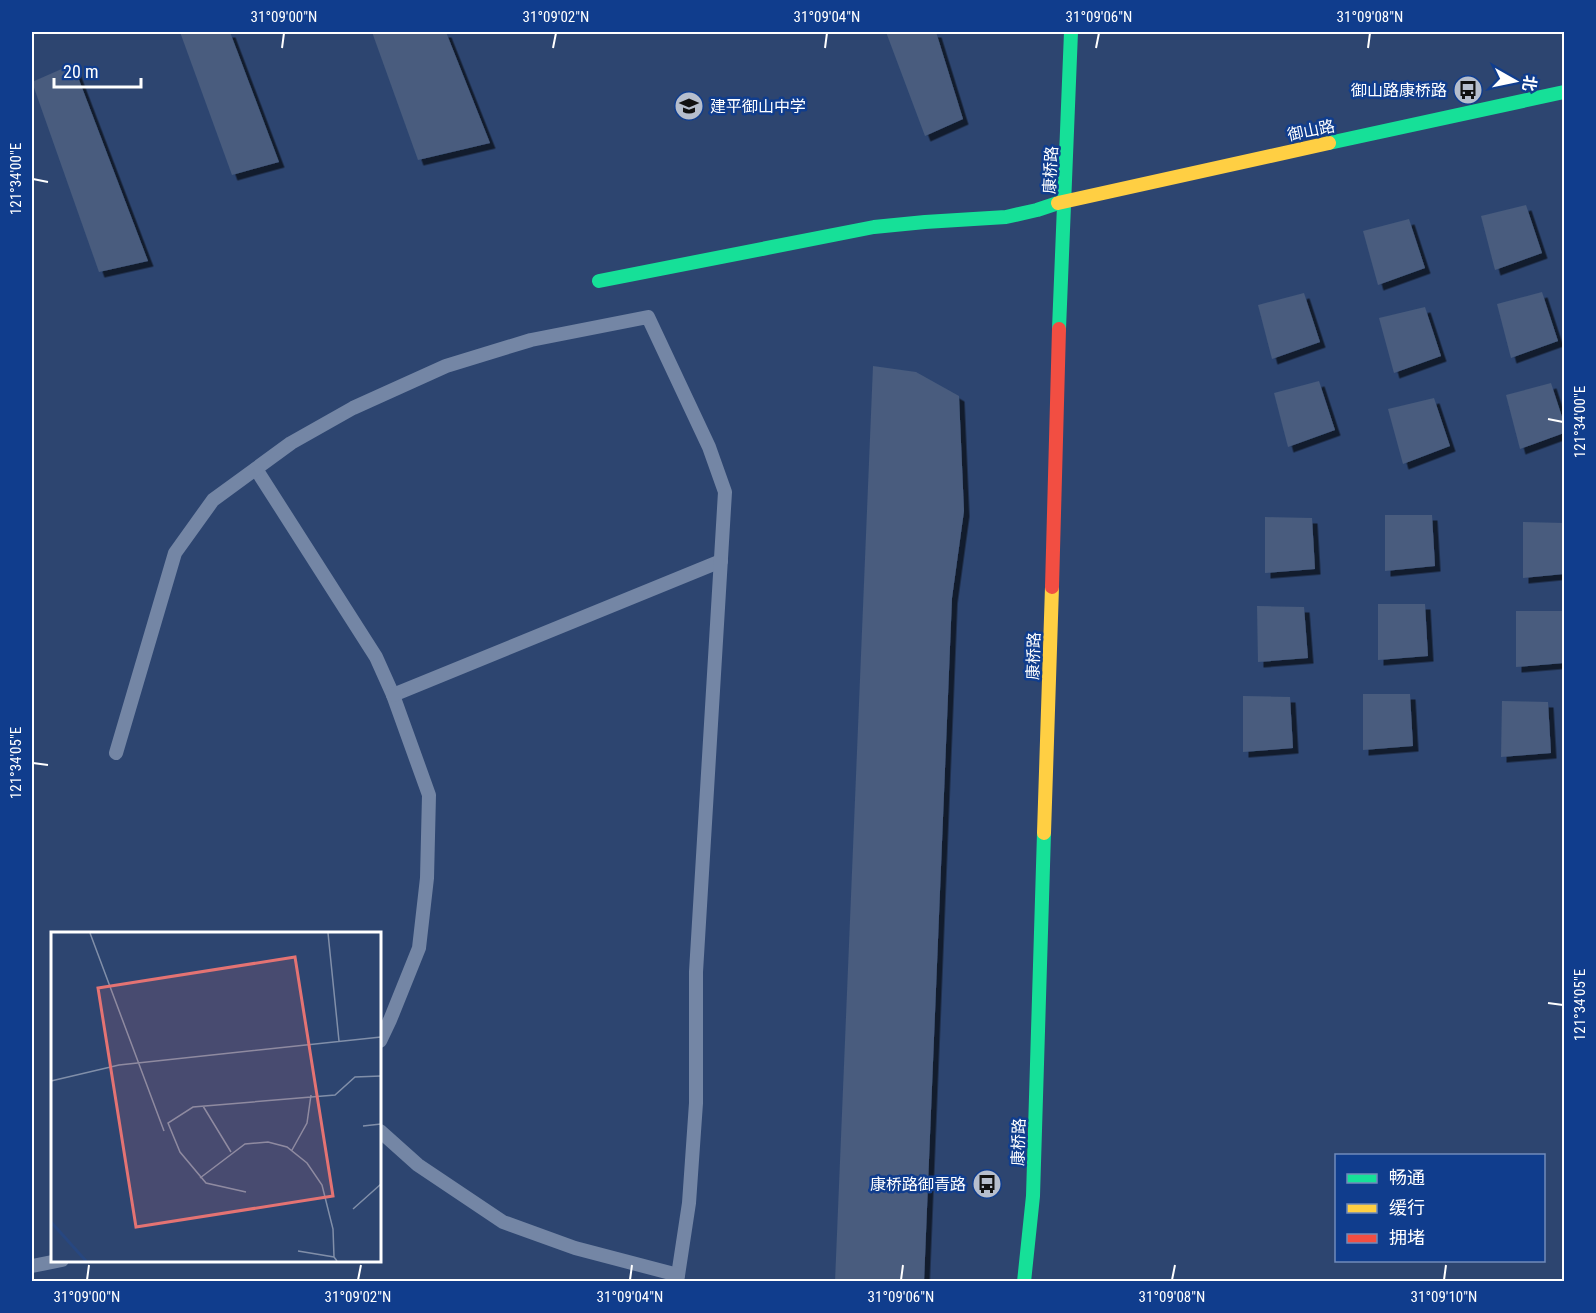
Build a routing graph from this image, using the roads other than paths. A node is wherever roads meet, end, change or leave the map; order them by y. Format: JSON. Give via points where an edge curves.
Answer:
{"nodes":[{"id":1,"x":1071,"y":32,"type":"edge"},
{"id":2,"x":1564,"y":92,"type":"edge"},
{"id":3,"x":1065,"y":201,"type":"junction"},
{"id":4,"x":599,"y":281,"type":"dead end"},
{"id":5,"x":256,"y":469,"type":"junction"},
{"id":6,"x":721,"y":561,"type":"junction"},
{"id":7,"x":393,"y":695,"type":"junction"},
{"id":8,"x":116,"y":753,"type":"dead end"},
{"id":9,"x":381,"y":1039,"type":"edge"},
{"id":10,"x":381,"y":1132,"type":"edge"},
{"id":11,"x":52,"y":1262,"type":"edge"},
{"id":12,"x":32,"y":1266,"type":"edge"},
{"id":13,"x":677,"y":1278,"type":"edge"},
{"id":14,"x":1024,"y":1281,"type":"edge"}],
"edges":[{"from":1,"to":3,"type":"main road","name":"康桥路"},
{"from":2,"to":3,"type":"main road","name":"御山路"},
{"from":3,"to":4,"type":"main road","name":"御山路","via":[[1006,217],[925,222],[830,235]]},
{"from":3,"to":14,"type":"main road","name":"康桥路","via":[[1033,1196]]},
{"from":5,"to":6,"type":"lane","via":[[291,443],[353,408],[446,366],[531,340],[648,317],[709,447],[725,492]]},
{"from":5,"to":7,"type":"lane","via":[[376,657]]},
{"from":5,"to":8,"type":"lane","via":[[213,500],[175,553]]},
{"from":6,"to":7,"type":"lane"},
{"from":6,"to":13,"type":"lane","via":[[696,972],[696,1103],[689,1203]]},
{"from":7,"to":9,"type":"lane","via":[[429,795],[427,878],[419,948]]},
{"from":10,"to":13,"type":"lane","via":[[418,1165],[503,1222]]},
{"from":11,"to":12,"type":"lane"}]}
